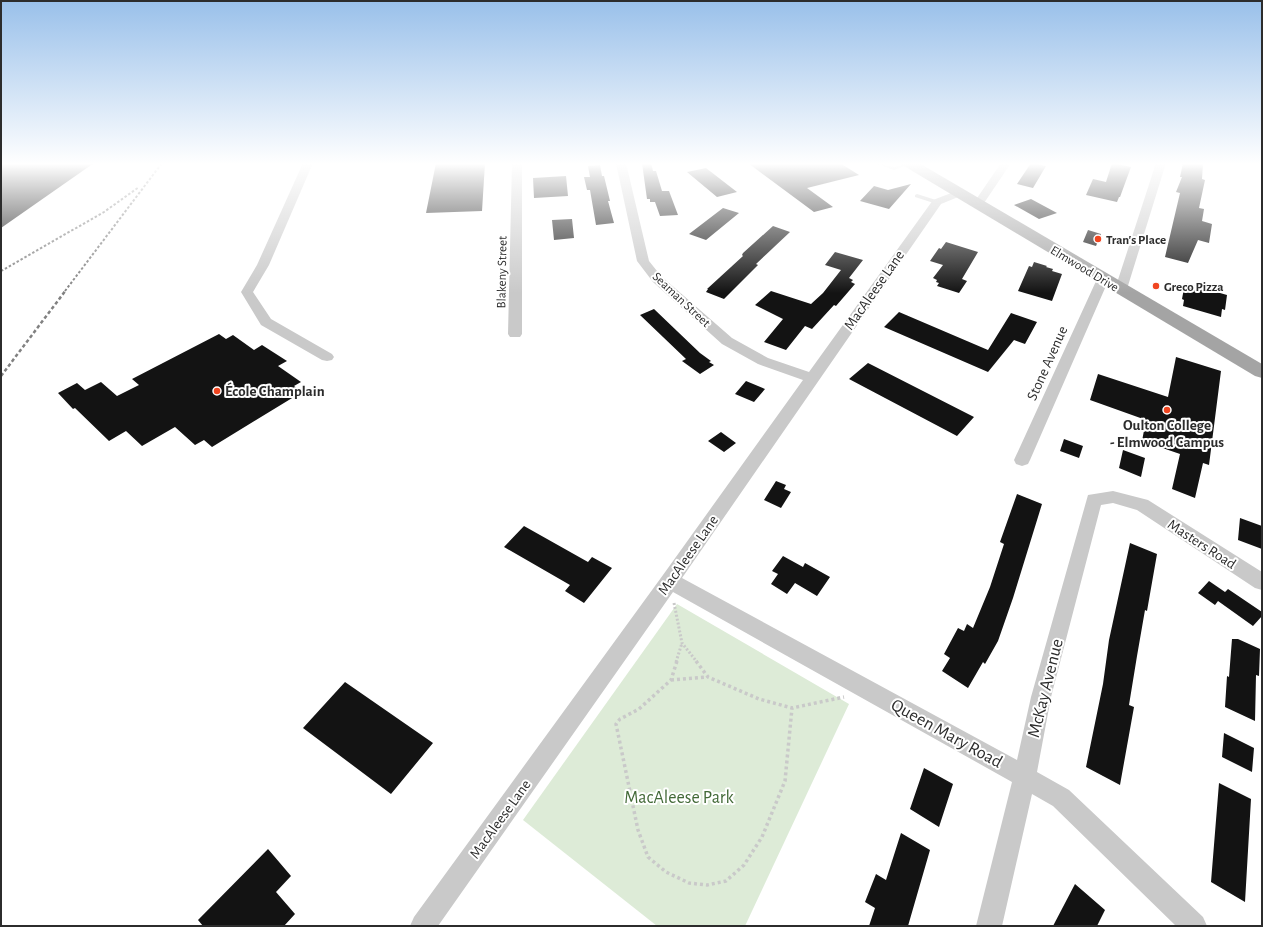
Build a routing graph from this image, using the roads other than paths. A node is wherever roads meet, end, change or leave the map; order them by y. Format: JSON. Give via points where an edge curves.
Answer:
{"nodes":[{"id":1,"x":289,"y":206,"type":"edge"},
{"id":2,"x":516,"y":206,"type":"edge"},
{"id":3,"x":631,"y":206,"type":"edge"},
{"id":4,"x":934,"y":206,"type":"edge"},
{"id":5,"x":982,"y":206,"type":"edge"},
{"id":6,"x":1147,"y":206,"type":"edge"},
{"id":7,"x":1103,"y":279,"type":"junction"},
{"id":8,"x":1121,"y":289,"type":"junction"},
{"id":9,"x":515,"y":334,"type":"dead end"},
{"id":10,"x":327,"y":357,"type":"dead end"},
{"id":11,"x":1262,"y":372,"type":"edge"},
{"id":12,"x":812,"y":378,"type":"junction"},
{"id":13,"x":1022,"y":460,"type":"dead end"},
{"id":14,"x":1142,"y":505,"type":"joint"},
{"id":15,"x":1262,"y":582,"type":"edge"},
{"id":16,"x":666,"y":588,"type":"junction"},
{"id":17,"x":1024,"y":776,"type":"junction"},
{"id":18,"x":423,"y":926,"type":"edge"},
{"id":19,"x":988,"y":926,"type":"edge"},
{"id":20,"x":1194,"y":926,"type":"edge"}],
"edges":[{"from":1,"to":10,"type":"street","via":[[263,265],[247,292],[266,322]]},
{"from":2,"to":9,"type":"street","name":"Blakeny Street"},
{"from":3,"to":12,"type":"street","name":"Seaman Street","via":[[643,261],[657,279],[727,341],[763,361]]},
{"from":4,"to":12,"type":"street","name":"MacAleese Lane"},
{"from":5,"to":7,"type":"main road","name":"Elmwood Drive"},
{"from":6,"to":8,"type":"street"},
{"from":7,"to":8,"type":"main road","name":"Elmwood Drive"},
{"from":7,"to":13,"type":"street","name":"Stone Avenue"},
{"from":8,"to":11,"type":"main road","name":"Elmwood Drive"},
{"from":12,"to":16,"type":"street","name":"MacAleese Lane"},
{"from":14,"to":15,"type":"street","name":"Masters Road"},
{"from":14,"to":17,"type":"street","name":"McKay Avenue","via":[[1113,497],[1094,500],[1041,697]]},
{"from":16,"to":17,"type":"street","name":"Queen Mary Road","via":[[858,684]]},
{"from":16,"to":18,"type":"street","name":"MacAleese Lane"},
{"from":17,"to":19,"type":"street","name":"McKay Avenue"},
{"from":17,"to":20,"type":"street","name":"Queen Mary Road","via":[[1061,798]]}]}
